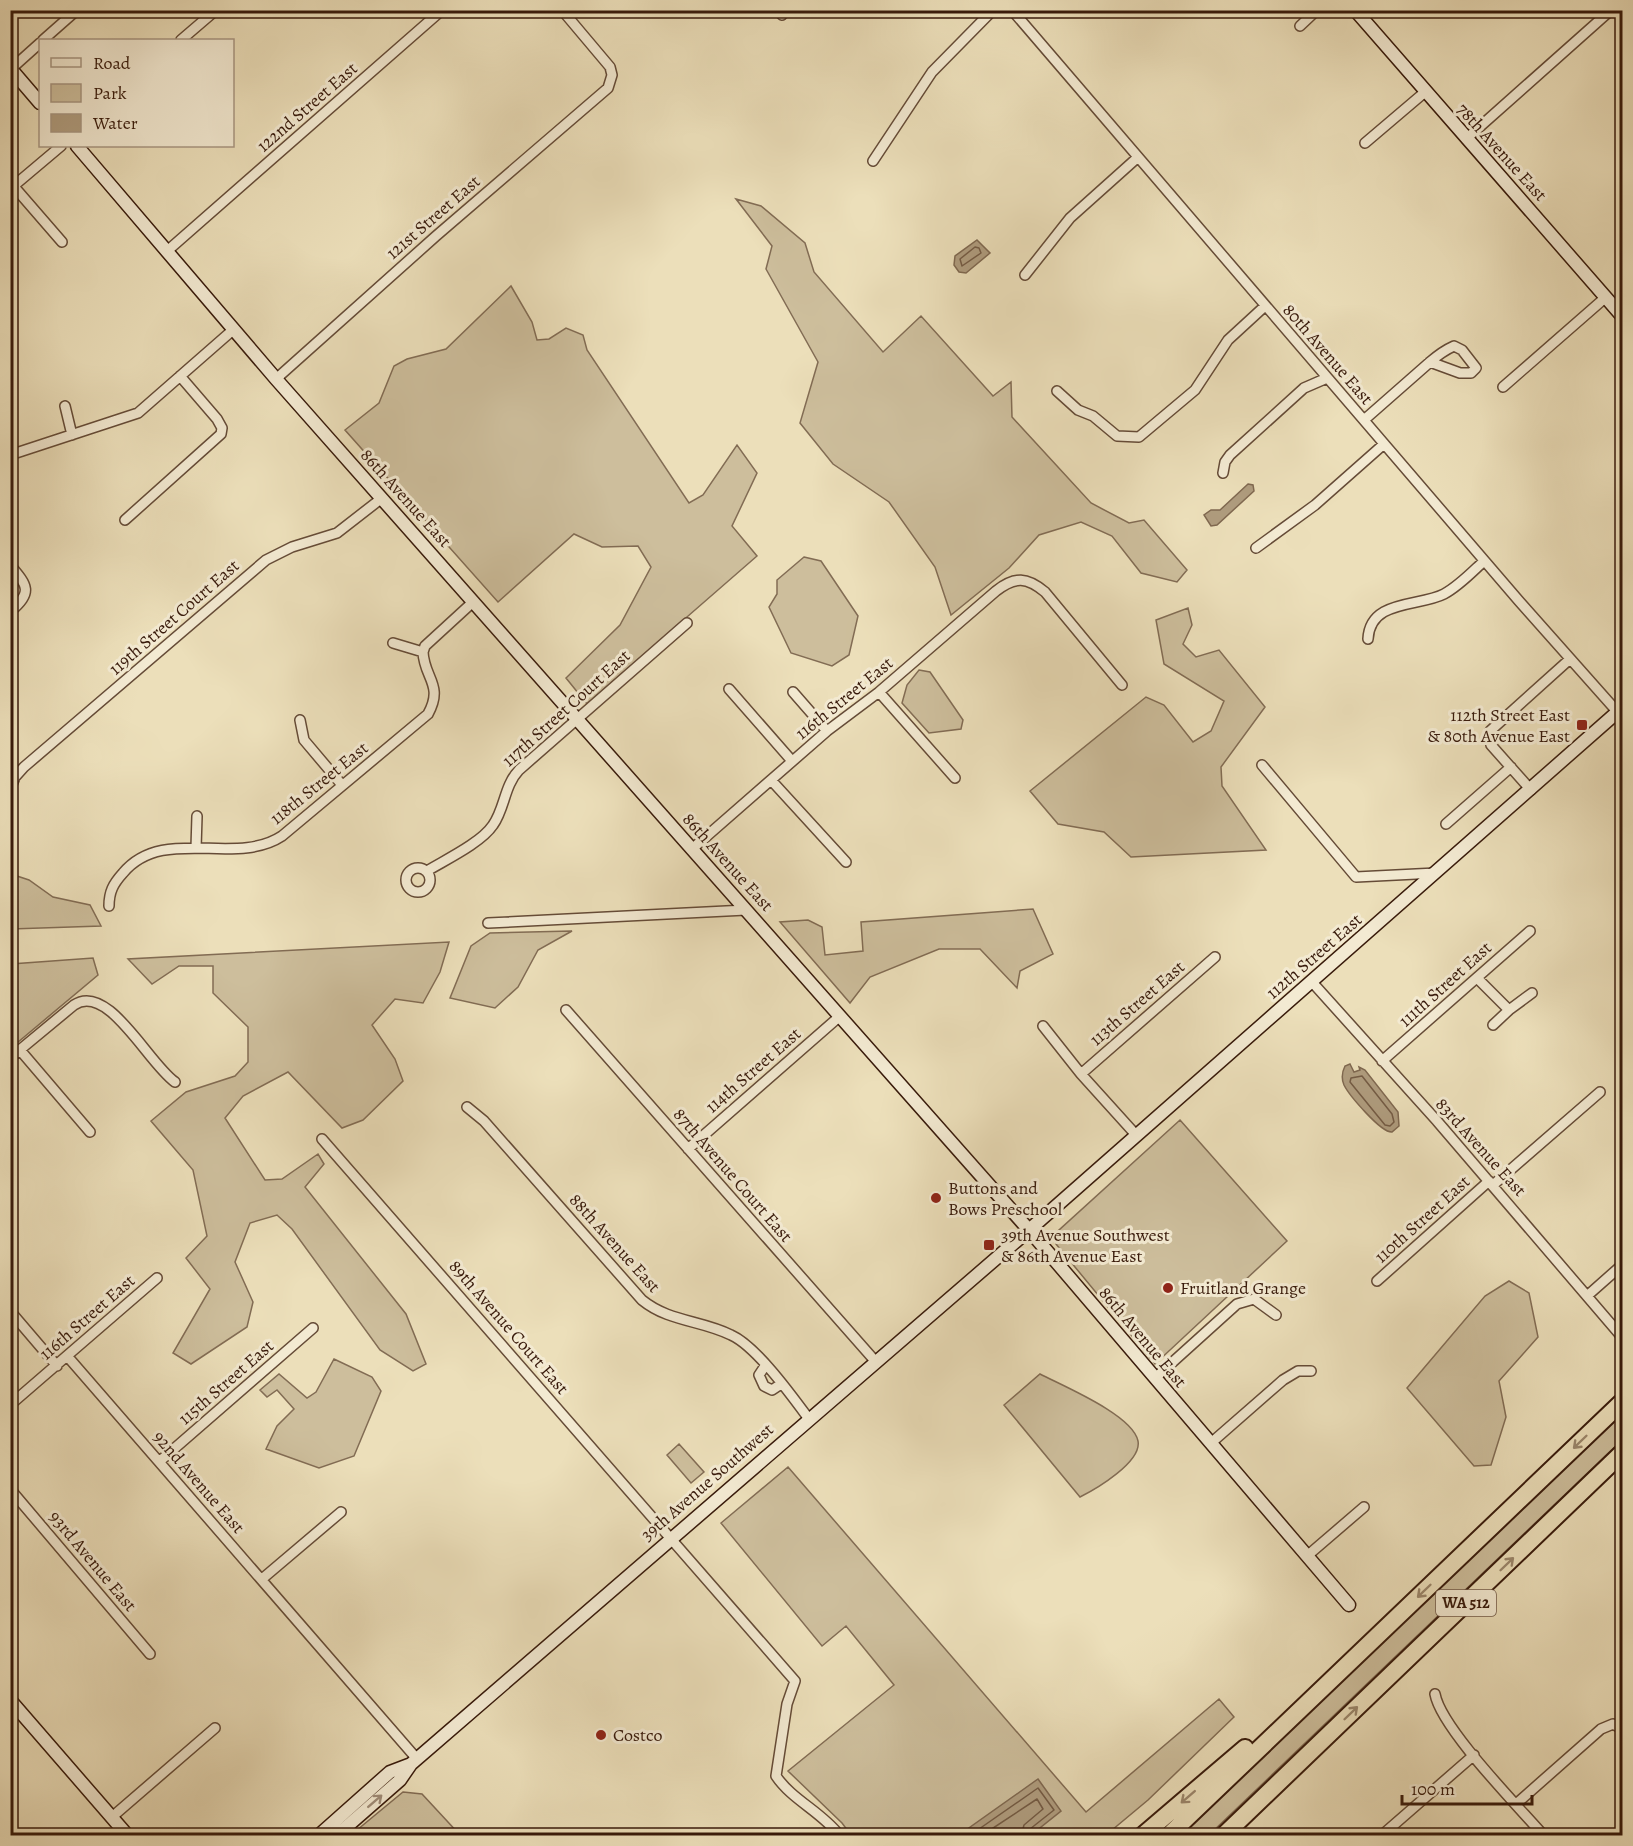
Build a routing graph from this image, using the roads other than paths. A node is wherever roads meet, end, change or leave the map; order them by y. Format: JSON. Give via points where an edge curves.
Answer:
{"nodes":[{"id":1,"x":77,"y":10,"type":"edge"},
{"id":2,"x":216,"y":10,"type":"edge"},
{"id":3,"x":442,"y":10,"type":"edge"},
{"id":4,"x":562,"y":10,"type":"edge"},
{"id":5,"x":993,"y":10,"type":"edge"},
{"id":6,"x":1012,"y":10,"type":"edge"},
{"id":7,"x":1317,"y":10,"type":"edge"},
{"id":8,"x":1355,"y":10,"type":"edge"},
{"id":9,"x":1611,"y":10,"type":"edge"},
{"id":10,"x":1618,"y":10,"type":"edge"},
{"id":11,"x":1623,"y":15,"type":"edge"},
{"id":12,"x":1300,"y":26,"type":"dead end"},
{"id":13,"x":45,"y":39,"type":"edge"},
{"id":14,"x":182,"y":39,"type":"edge"},
{"id":15,"x":39,"y":45,"type":"edge"},
{"id":16,"x":11,"y":68,"type":"edge"},
{"id":17,"x":1425,"y":92,"type":"junction"},
{"id":18,"x":39,"y":102,"type":"edge"},
{"id":19,"x":1466,"y":139,"type":"junction"},
{"id":20,"x":1365,"y":143,"type":"dead end"},
{"id":21,"x":60,"y":147,"type":"edge"},
{"id":22,"x":78,"y":147,"type":"edge"},
{"id":23,"x":1137,"y":158,"type":"junction"},
{"id":24,"x":873,"y":161,"type":"dead end"},
{"id":25,"x":12,"y":185,"type":"edge"},
{"id":26,"x":62,"y":242,"type":"dead end"},
{"id":27,"x":166,"y":252,"type":"junction"},
{"id":28,"x":1025,"y":276,"type":"dead end"},
{"id":29,"x":1606,"y":297,"type":"junction"},
{"id":30,"x":1265,"y":306,"type":"junction"},
{"id":31,"x":1623,"y":316,"type":"edge"},
{"id":32,"x":234,"y":329,"type":"junction"},
{"id":33,"x":1430,"y":362,"type":"dead end"},
{"id":34,"x":180,"y":376,"type":"junction"},
{"id":35,"x":1327,"y":378,"type":"junction"},
{"id":36,"x":276,"y":379,"type":"junction"},
{"id":37,"x":1503,"y":387,"type":"dead end"},
{"id":38,"x":1057,"y":391,"type":"dead end"},
{"id":39,"x":66,"y":406,"type":"dead end"},
{"id":40,"x":1364,"y":420,"type":"junction"},
{"id":41,"x":72,"y":435,"type":"junction"},
{"id":42,"x":1384,"y":444,"type":"junction"},
{"id":43,"x":10,"y":455,"type":"edge"},
{"id":44,"x":1223,"y":473,"type":"dead end"},
{"id":45,"x":382,"y":498,"type":"junction"},
{"id":46,"x":125,"y":520,"type":"dead end"},
{"id":47,"x":1256,"y":548,"type":"dead end"},
{"id":48,"x":1484,"y":561,"type":"junction"},
{"id":49,"x":10,"y":565,"type":"edge"},
{"id":50,"x":473,"y":602,"type":"junction"},
{"id":51,"x":10,"y":612,"type":"edge"},
{"id":52,"x":687,"y":623,"type":"dead end"},
{"id":53,"x":1368,"y":639,"type":"dead end"},
{"id":54,"x":393,"y":643,"type":"dead end"},
{"id":55,"x":423,"y":652,"type":"junction"},
{"id":56,"x":1570,"y":659,"type":"junction"},
{"id":57,"x":1122,"y":685,"type":"dead end"},
{"id":58,"x":729,"y":689,"type":"dead end"},
{"id":59,"x":794,"y":692,"type":"dead end"},
{"id":60,"x":879,"y":692,"type":"junction"},
{"id":61,"x":1621,"y":713,"type":"edge"},
{"id":62,"x":300,"y":720,"type":"dead end"},
{"id":63,"x":577,"y":720,"type":"junction"},
{"id":64,"x":827,"y":731,"type":"junction"},
{"id":65,"x":792,"y":761,"type":"junction"},
{"id":66,"x":1262,"y":765,"type":"dead end"},
{"id":67,"x":1511,"y":767,"type":"junction"},
{"id":68,"x":955,"y":778,"type":"dead end"},
{"id":69,"x":771,"y":780,"type":"junction"},
{"id":70,"x":342,"y":785,"type":"junction"},
{"id":71,"x":10,"y":790,"type":"edge"},
{"id":72,"x":1531,"y":790,"type":"junction"},
{"id":73,"x":196,"y":816,"type":"dead end"},
{"id":74,"x":1446,"y":824,"type":"dead end"},
{"id":75,"x":196,"y":848,"type":"junction"},
{"id":76,"x":692,"y":849,"type":"junction"},
{"id":77,"x":846,"y":862,"type":"dead end"},
{"id":78,"x":427,"y":871,"type":"dead end"},
{"id":79,"x":1436,"y":873,"type":"junction"},
{"id":80,"x":109,"y":906,"type":"dead end"},
{"id":81,"x":746,"y":910,"type":"junction"},
{"id":82,"x":488,"y":923,"type":"dead end"},
{"id":83,"x":1530,"y":931,"type":"dead end"},
{"id":84,"x":1215,"y":957,"type":"dead end"},
{"id":85,"x":1477,"y":978,"type":"junction"},
{"id":86,"x":1312,"y":982,"type":"junction"},
{"id":87,"x":1532,"y":993,"type":"dead end"},
{"id":88,"x":566,"y":1010,"type":"dead end"},
{"id":89,"x":1509,"y":1010,"type":"junction"},
{"id":90,"x":840,"y":1016,"type":"junction"},
{"id":91,"x":1493,"y":1025,"type":"dead end"},
{"id":92,"x":1043,"y":1026,"type":"dead end"},
{"id":93,"x":20,"y":1050,"type":"junction"},
{"id":94,"x":10,"y":1058,"type":"edge"},
{"id":95,"x":1382,"y":1061,"type":"junction"},
{"id":96,"x":1081,"y":1074,"type":"junction"},
{"id":97,"x":175,"y":1082,"type":"dead end"},
{"id":98,"x":1600,"y":1092,"type":"dead end"},
{"id":99,"x":467,"y":1107,"type":"dead end"},
{"id":100,"x":90,"y":1132,"type":"dead end"},
{"id":101,"x":1137,"y":1136,"type":"junction"},
{"id":102,"x":322,"y":1139,"type":"dead end"},
{"id":103,"x":688,"y":1149,"type":"junction"},
{"id":104,"x":1491,"y":1183,"type":"junction"},
{"id":105,"x":1029,"y":1230,"type":"junction"},
{"id":106,"x":1623,"y":1265,"type":"edge"},
{"id":107,"x":157,"y":1278,"type":"dead end"},
{"id":108,"x":1377,"y":1281,"type":"dead end"},
{"id":109,"x":1587,"y":1296,"type":"junction"},
{"id":110,"x":10,"y":1311,"type":"edge"},
{"id":111,"x":1276,"y":1315,"type":"dead end"},
{"id":112,"x":313,"y":1328,"type":"dead end"},
{"id":113,"x":1623,"y":1337,"type":"edge"},
{"id":114,"x":68,"y":1358,"type":"junction"},
{"id":115,"x":876,"y":1362,"type":"junction"},
{"id":116,"x":57,"y":1366,"type":"junction"},
{"id":117,"x":1311,"y":1371,"type":"dead end"},
{"id":118,"x":1155,"y":1378,"type":"junction"},
{"id":119,"x":1623,"y":1402,"type":"edge"},
{"id":120,"x":10,"y":1405,"type":"edge"},
{"id":121,"x":809,"y":1419,"type":"junction"},
{"id":122,"x":1211,"y":1443,"type":"junction"},
{"id":123,"x":1623,"y":1453,"type":"edge"},
{"id":124,"x":160,"y":1461,"type":"junction"},
{"id":125,"x":10,"y":1490,"type":"edge"},
{"id":126,"x":1364,"y":1507,"type":"dead end"},
{"id":127,"x":341,"y":1512,"type":"dead end"},
{"id":128,"x":671,"y":1537,"type":"junction"},
{"id":129,"x":1307,"y":1556,"type":"junction"},
{"id":130,"x":262,"y":1579,"type":"junction"},
{"id":131,"x":1349,"y":1605,"type":"dead end"},
{"id":132,"x":1391,"y":1623,"type":"junction"},
{"id":133,"x":150,"y":1654,"type":"dead end"},
{"id":134,"x":1435,"y":1694,"type":"dead end"},
{"id":135,"x":10,"y":1700,"type":"edge"},
{"id":136,"x":215,"y":1728,"type":"dead end"},
{"id":137,"x":1623,"y":1729,"type":"edge"},
{"id":138,"x":1309,"y":1754,"type":"junction"},
{"id":139,"x":1474,"y":1755,"type":"junction"},
{"id":140,"x":414,"y":1762,"type":"junction"},
{"id":141,"x":1516,"y":1804,"type":"junction"},
{"id":142,"x":112,"y":1817,"type":"junction"},
{"id":143,"x":128,"y":1836,"type":"edge"},
{"id":144,"x":318,"y":1836,"type":"edge"},
{"id":145,"x":336,"y":1836,"type":"edge"},
{"id":146,"x":840,"y":1836,"type":"edge"},
{"id":147,"x":1142,"y":1836,"type":"edge"},
{"id":148,"x":1168,"y":1836,"type":"edge"},
{"id":149,"x":1223,"y":1836,"type":"edge"},
{"id":150,"x":1230,"y":1836,"type":"edge"},
{"id":151,"x":1381,"y":1836,"type":"edge"},
{"id":152,"x":1544,"y":1836,"type":"edge"}],
"edges":[{"from":1,"to":13,"type":"street"},
{"from":2,"to":14,"type":"street"},
{"from":3,"to":27,"type":"street","name":"122nd Street East"},
{"from":4,"to":36,"type":"street","name":"121st Street East","via":[[610,67],[612,80],[608,88]]},
{"from":5,"to":24,"type":"street","via":[[931,73]]},
{"from":6,"to":23,"type":"street","name":"80th Avenue East"},
{"from":7,"to":12,"type":"street"},
{"from":8,"to":17,"type":"street","name":"78th Avenue East"},
{"from":9,"to":19,"type":"street"},
{"from":10,"to":11,"type":"street"},
{"from":15,"to":16,"type":"street"},
{"from":16,"to":18,"type":"street"},
{"from":17,"to":19,"type":"street","name":"78th Avenue East"},
{"from":17,"to":20,"type":"street"},
{"from":19,"to":29,"type":"street","name":"78th Avenue East"},
{"from":21,"to":25,"type":"street"},
{"from":22,"to":27,"type":"street","name":"86th Avenue East"},
{"from":23,"to":28,"type":"street","via":[[1070,218]]},
{"from":23,"to":30,"type":"street","name":"80th Avenue East"},
{"from":25,"to":26,"type":"street"},
{"from":27,"to":32,"type":"street","name":"86th Avenue East"},
{"from":29,"to":31,"type":"street","name":"78th Avenue East"},
{"from":29,"to":37,"type":"street"},
{"from":30,"to":35,"type":"street","name":"80th Avenue East"},
{"from":30,"to":38,"type":"street","via":[[1228,340],[1195,390],[1140,437],[1117,436]]},
{"from":32,"to":34,"type":"street"},
{"from":32,"to":36,"type":"street","name":"86th Avenue East"},
{"from":33,"to":40,"type":"street"},
{"from":34,"to":41,"type":"street","via":[[138,413]]},
{"from":34,"to":46,"type":"street","via":[[217,419],[221,430],[218,439]]},
{"from":35,"to":40,"type":"street","name":"80th Avenue East"},
{"from":35,"to":44,"type":"street","via":[[1304,388],[1230,455]]},
{"from":36,"to":45,"type":"street","name":"86th Avenue East"},
{"from":39,"to":41,"type":"street"},
{"from":40,"to":42,"type":"street","name":"80th Avenue East"},
{"from":41,"to":43,"type":"street"},
{"from":42,"to":47,"type":"street","via":[[1315,505]]},
{"from":42,"to":48,"type":"street","name":"80th Avenue East"},
{"from":45,"to":50,"type":"street","name":"86th Avenue East"},
{"from":45,"to":71,"type":"street","name":"119th Street Court East","via":[[337,533],[280,552],[259,566],[24,767]]},
{"from":48,"to":53,"type":"street","via":[[1440,596],[1384,612],[1373,622]]},
{"from":48,"to":56,"type":"street","name":"80th Avenue East"},
{"from":49,"to":51,"type":"street","via":[[24,581],[26,590],[22,601]]},
{"from":50,"to":55,"type":"street"},
{"from":50,"to":63,"type":"street","name":"86th Avenue East"},
{"from":52,"to":63,"type":"street","name":"117th Street Court East"},
{"from":54,"to":55,"type":"street"},
{"from":55,"to":70,"type":"street","name":"118th Street East","via":[[435,686],[428,714]]},
{"from":56,"to":61,"type":"street","name":"80th Avenue East"},
{"from":56,"to":67,"type":"street","via":[[1490,731],[1491,745]]},
{"from":57,"to":60,"type":"street","name":"116th Street East","via":[[1045,592],[1021,578],[996,591]]},
{"from":58,"to":65,"type":"street"},
{"from":59,"to":64,"type":"street"},
{"from":60,"to":64,"type":"street","name":"116th Street East"},
{"from":60,"to":68,"type":"street"},
{"from":61,"to":72,"type":"street","name":"112th Street East"},
{"from":62,"to":70,"type":"street","via":[[304,740]]},
{"from":63,"to":76,"type":"street","name":"86th Avenue East"},
{"from":63,"to":78,"type":"street","name":"117th Street Court East","via":[[514,776],[495,823],[485,834]]},
{"from":64,"to":65,"type":"street","name":"116th Street East"},
{"from":65,"to":69,"type":"street","name":"116th Street East"},
{"from":66,"to":79,"type":"street","via":[[1356,876]]},
{"from":67,"to":72,"type":"street"},
{"from":67,"to":74,"type":"street"},
{"from":69,"to":76,"type":"street","name":"116th Street East"},
{"from":69,"to":77,"type":"street"},
{"from":70,"to":75,"type":"street","name":"118th Street East","via":[[271,842]]},
{"from":72,"to":79,"type":"street","name":"112th Street East"},
{"from":73,"to":75,"type":"street"},
{"from":75,"to":80,"type":"street","name":"118th Street East","via":[[153,851],[140,857],[112,886]]},
{"from":76,"to":81,"type":"street","name":"86th Avenue East"},
{"from":79,"to":86,"type":"street","name":"112th Street East"},
{"from":81,"to":82,"type":"street"},
{"from":81,"to":90,"type":"street","name":"86th Avenue East"},
{"from":83,"to":85,"type":"street","name":"111th Street East"},
{"from":84,"to":96,"type":"street","name":"113th Street East"},
{"from":85,"to":89,"type":"street"},
{"from":85,"to":95,"type":"street","name":"111th Street East"},
{"from":86,"to":95,"type":"street","name":"83rd Avenue East"},
{"from":86,"to":101,"type":"street","name":"112th Street East"},
{"from":87,"to":89,"type":"street"},
{"from":88,"to":103,"type":"street","name":"87th Avenue Court East"},
{"from":89,"to":91,"type":"street"},
{"from":90,"to":103,"type":"street","name":"114th Street East"},
{"from":90,"to":105,"type":"street","name":"86th Avenue East"},
{"from":92,"to":96,"type":"street"},
{"from":93,"to":94,"type":"street"},
{"from":93,"to":97,"type":"street","via":[[82,1000],[100,1002]]},
{"from":93,"to":100,"type":"street"},
{"from":95,"to":104,"type":"street","name":"83rd Avenue East"},
{"from":96,"to":101,"type":"street"},
{"from":98,"to":104,"type":"street","name":"110th Street East"},
{"from":99,"to":121,"type":"street","name":"88th Avenue East","via":[[484,1121],[642,1300],[674,1319],[733,1335]]},
{"from":101,"to":105,"type":"street","name":"112th Street East"},
{"from":102,"to":128,"type":"street","name":"89th Avenue Court East"},
{"from":103,"to":115,"type":"street","name":"87th Avenue Court East"},
{"from":104,"to":108,"type":"street","name":"110th Street East"},
{"from":104,"to":109,"type":"street","name":"83rd Avenue East"},
{"from":105,"to":115,"type":"street","name":"39th Avenue Southwest"},
{"from":105,"to":118,"type":"street","name":"86th Avenue East"},
{"from":106,"to":109,"type":"street"},
{"from":107,"to":114,"type":"street","name":"116th Street East"},
{"from":109,"to":113,"type":"street","name":"83rd Avenue East"},
{"from":110,"to":116,"type":"street"},
{"from":111,"to":118,"type":"street","via":[[1254,1299],[1237,1304]]},
{"from":112,"to":124,"type":"street","name":"115th Street East"},
{"from":114,"to":116,"type":"street","name":"116th Street East"},
{"from":114,"to":124,"type":"street","name":"92nd Avenue East"},
{"from":115,"to":121,"type":"street","name":"39th Avenue Southwest"},
{"from":116,"to":120,"type":"street","name":"116th Street East"},
{"from":117,"to":122,"type":"street","via":[[1298,1371],[1283,1380]]},
{"from":118,"to":122,"type":"street","name":"86th Avenue East"},
{"from":119,"to":132,"type":"highway","number":"WA 512","one_way":true},
{"from":121,"to":128,"type":"street","name":"39th Avenue Southwest"},
{"from":122,"to":129,"type":"street","name":"86th Avenue East"},
{"from":138,"to":123,"type":"highway","number":"WA 512","one_way":true},
{"from":124,"to":130,"type":"street","name":"92nd Avenue East"},
{"from":125,"to":133,"type":"street","name":"93rd Avenue East"},
{"from":126,"to":129,"type":"street"},
{"from":127,"to":130,"type":"street"},
{"from":128,"to":140,"type":"street","name":"39th Avenue Southwest"},
{"from":128,"to":146,"type":"street","name":"89th Avenue Court East","via":[[795,1681],[776,1776]]},
{"from":129,"to":131,"type":"street","name":"86th Avenue East"},
{"from":130,"to":140,"type":"street","name":"92nd Avenue East"},
{"from":132,"to":147,"type":"highway","one_way":true},
{"from":132,"to":148,"type":"highway","number":"WA 512"},
{"from":134,"to":139,"type":"street","via":[[1442,1714]]},
{"from":135,"to":142,"type":"street"},
{"from":136,"to":142,"type":"street"},
{"from":137,"to":141,"type":"street","via":[[1613,1724],[1594,1735]]},
{"from":138,"to":149,"type":"highway","number":"WA 512"},
{"from":138,"to":150,"type":"highway"},
{"from":139,"to":141,"type":"street"},
{"from":139,"to":151,"type":"street"},
{"from":140,"to":144,"type":"street","name":"39th Avenue Southwest","via":[[390,1772]]},
{"from":145,"to":140,"type":"street","name":"39th Avenue Southwest","one_way":true,"via":[[400,1780]]},
{"from":141,"to":152,"type":"street"},
{"from":142,"to":143,"type":"street"}]}
